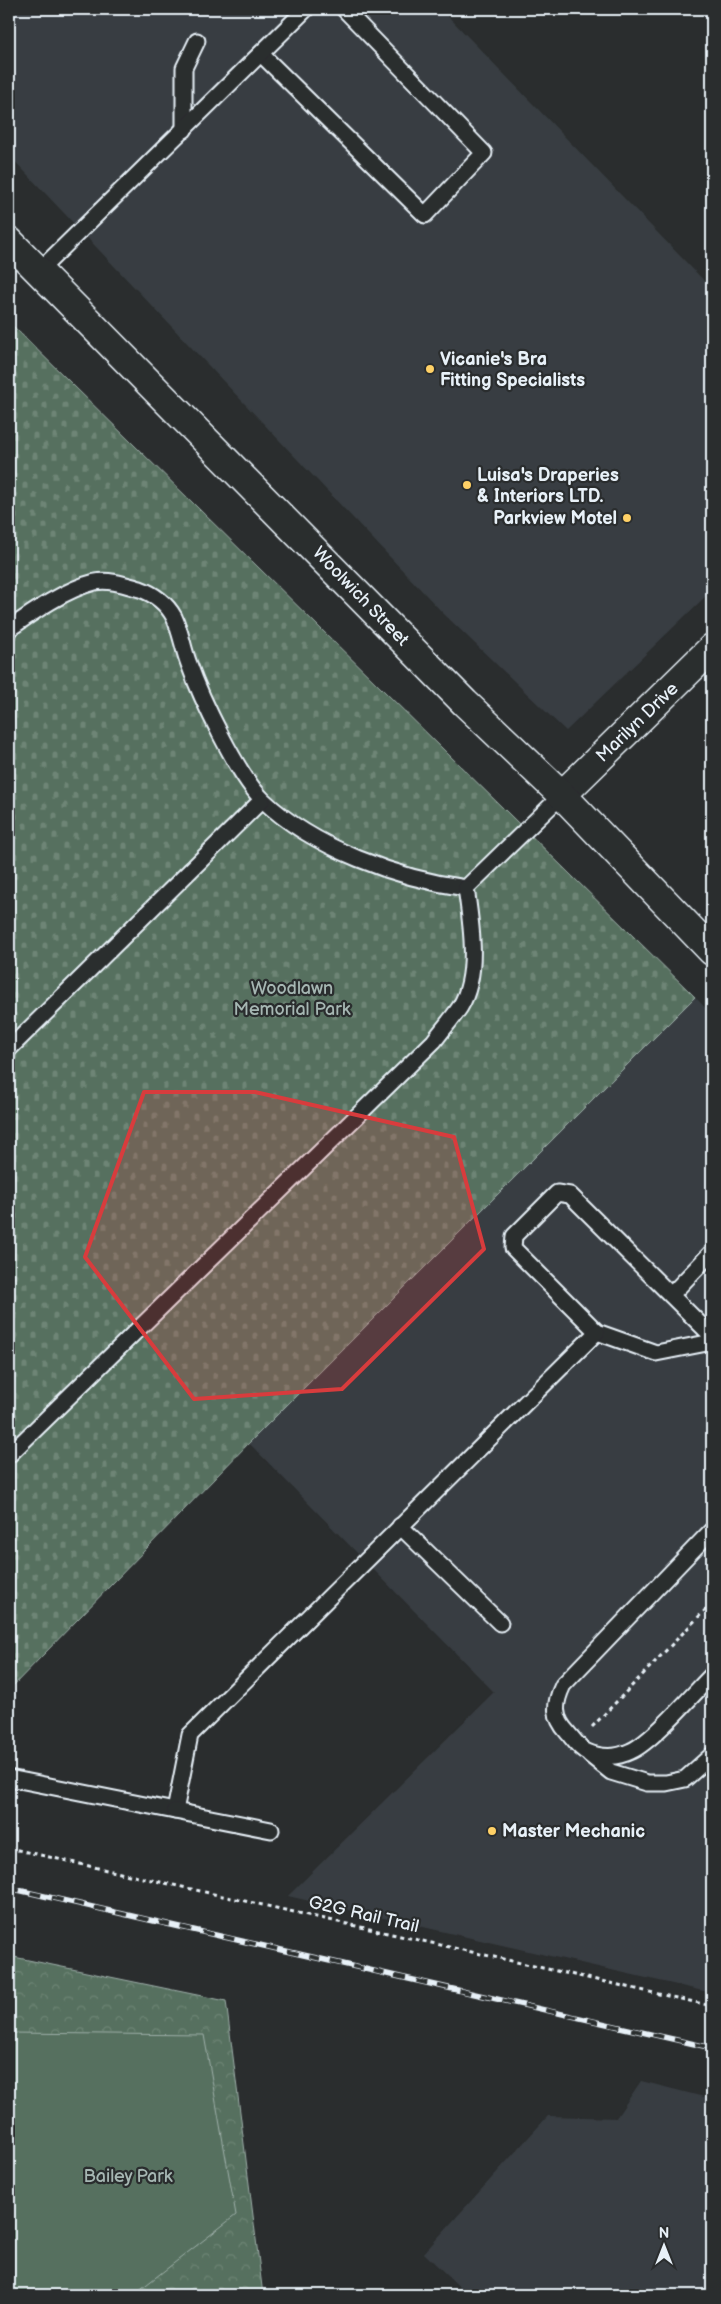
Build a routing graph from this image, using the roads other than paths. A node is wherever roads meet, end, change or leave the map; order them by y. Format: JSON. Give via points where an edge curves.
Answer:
{"nodes":[{"id":1,"x":306,"y":9,"type":"edge"},
{"id":2,"x":344,"y":9,"type":"edge"},
{"id":3,"x":197,"y":41,"type":"dead end"},
{"id":4,"x":261,"y":54,"type":"junction"},
{"id":5,"x":184,"y":130,"type":"junction"},
{"id":6,"x":9,"y":241,"type":"edge"},
{"id":7,"x":39,"y":271,"type":"junction"},
{"id":8,"x":9,"y":629,"type":"edge"},
{"id":9,"x":712,"y":648,"type":"edge"},
{"id":10,"x":562,"y":796,"type":"junction"},
{"id":11,"x":262,"y":800,"type":"junction"},
{"id":12,"x":466,"y":888,"type":"junction"},
{"id":13,"x":712,"y":952,"type":"edge"},
{"id":14,"x":9,"y":1049,"type":"edge"},
{"id":15,"x":712,"y":1252,"type":"edge"},
{"id":16,"x":671,"y":1295,"type":"junction"},
{"id":17,"x":597,"y":1332,"type":"junction"},
{"id":18,"x":712,"y":1336,"type":"edge"},
{"id":19,"x":712,"y":1342,"type":"edge"},
{"id":20,"x":9,"y":1455,"type":"edge"},
{"id":21,"x":400,"y":1526,"type":"junction"},
{"id":22,"x":712,"y":1530,"type":"edge"},
{"id":23,"x":500,"y":1623,"type":"dead end"},
{"id":24,"x":712,"y":1675,"type":"edge"},
{"id":25,"x":581,"y":1747,"type":"junction"},
{"id":26,"x":712,"y":1755,"type":"edge"},
{"id":27,"x":9,"y":1778,"type":"edge"},
{"id":28,"x":176,"y":1811,"type":"junction"},
{"id":29,"x":271,"y":1830,"type":"dead end"}],
"edges":[{"from":1,"to":4,"type":"lane"},
{"from":2,"to":4,"type":"lane","via":[[484,153],[425,215]]},
{"from":3,"to":5,"type":"lane","via":[[184,68]]},
{"from":4,"to":5,"type":"lane"},
{"from":5,"to":7,"type":"lane"},
{"from":6,"to":7,"type":"main road","name":"Woolwich Street"},
{"from":7,"to":10,"type":"main road","name":"Woolwich Street","via":[[465,703]]},
{"from":8,"to":11,"type":"lane","via":[[58,598],[96,582],[127,585],[160,600],[174,617],[189,665],[236,763]]},
{"from":9,"to":10,"type":"main road","name":"Marilyn Drive"},
{"from":10,"to":12,"type":"lane"},
{"from":10,"to":13,"type":"main road","name":"Woolwich Street"},
{"from":11,"to":12,"type":"lane","via":[[298,827],[339,850],[433,884]]},
{"from":11,"to":14,"type":"lane"},
{"from":12,"to":20,"type":"lane","via":[[472,952],[468,983],[461,1006],[434,1041]]},
{"from":15,"to":16,"type":"lane"},
{"from":16,"to":17,"type":"lane","via":[[570,1195],[557,1193],[514,1236],[514,1248]]},
{"from":16,"to":18,"type":"lane"},
{"from":17,"to":19,"type":"lane","via":[[656,1353]]},
{"from":17,"to":21,"type":"lane"},
{"from":21,"to":23,"type":"lane"},
{"from":21,"to":28,"type":"lane","via":[[190,1735]]},
{"from":22,"to":25,"type":"lane","via":[[563,1685],[555,1711],[559,1723]]},
{"from":24,"to":25,"type":"lane","via":[[640,1747],[618,1756],[601,1757]]},
{"from":25,"to":26,"type":"lane","via":[[611,1772],[647,1783],[685,1779]]},
{"from":27,"to":28,"type":"lane"},
{"from":28,"to":29,"type":"lane"}]}
